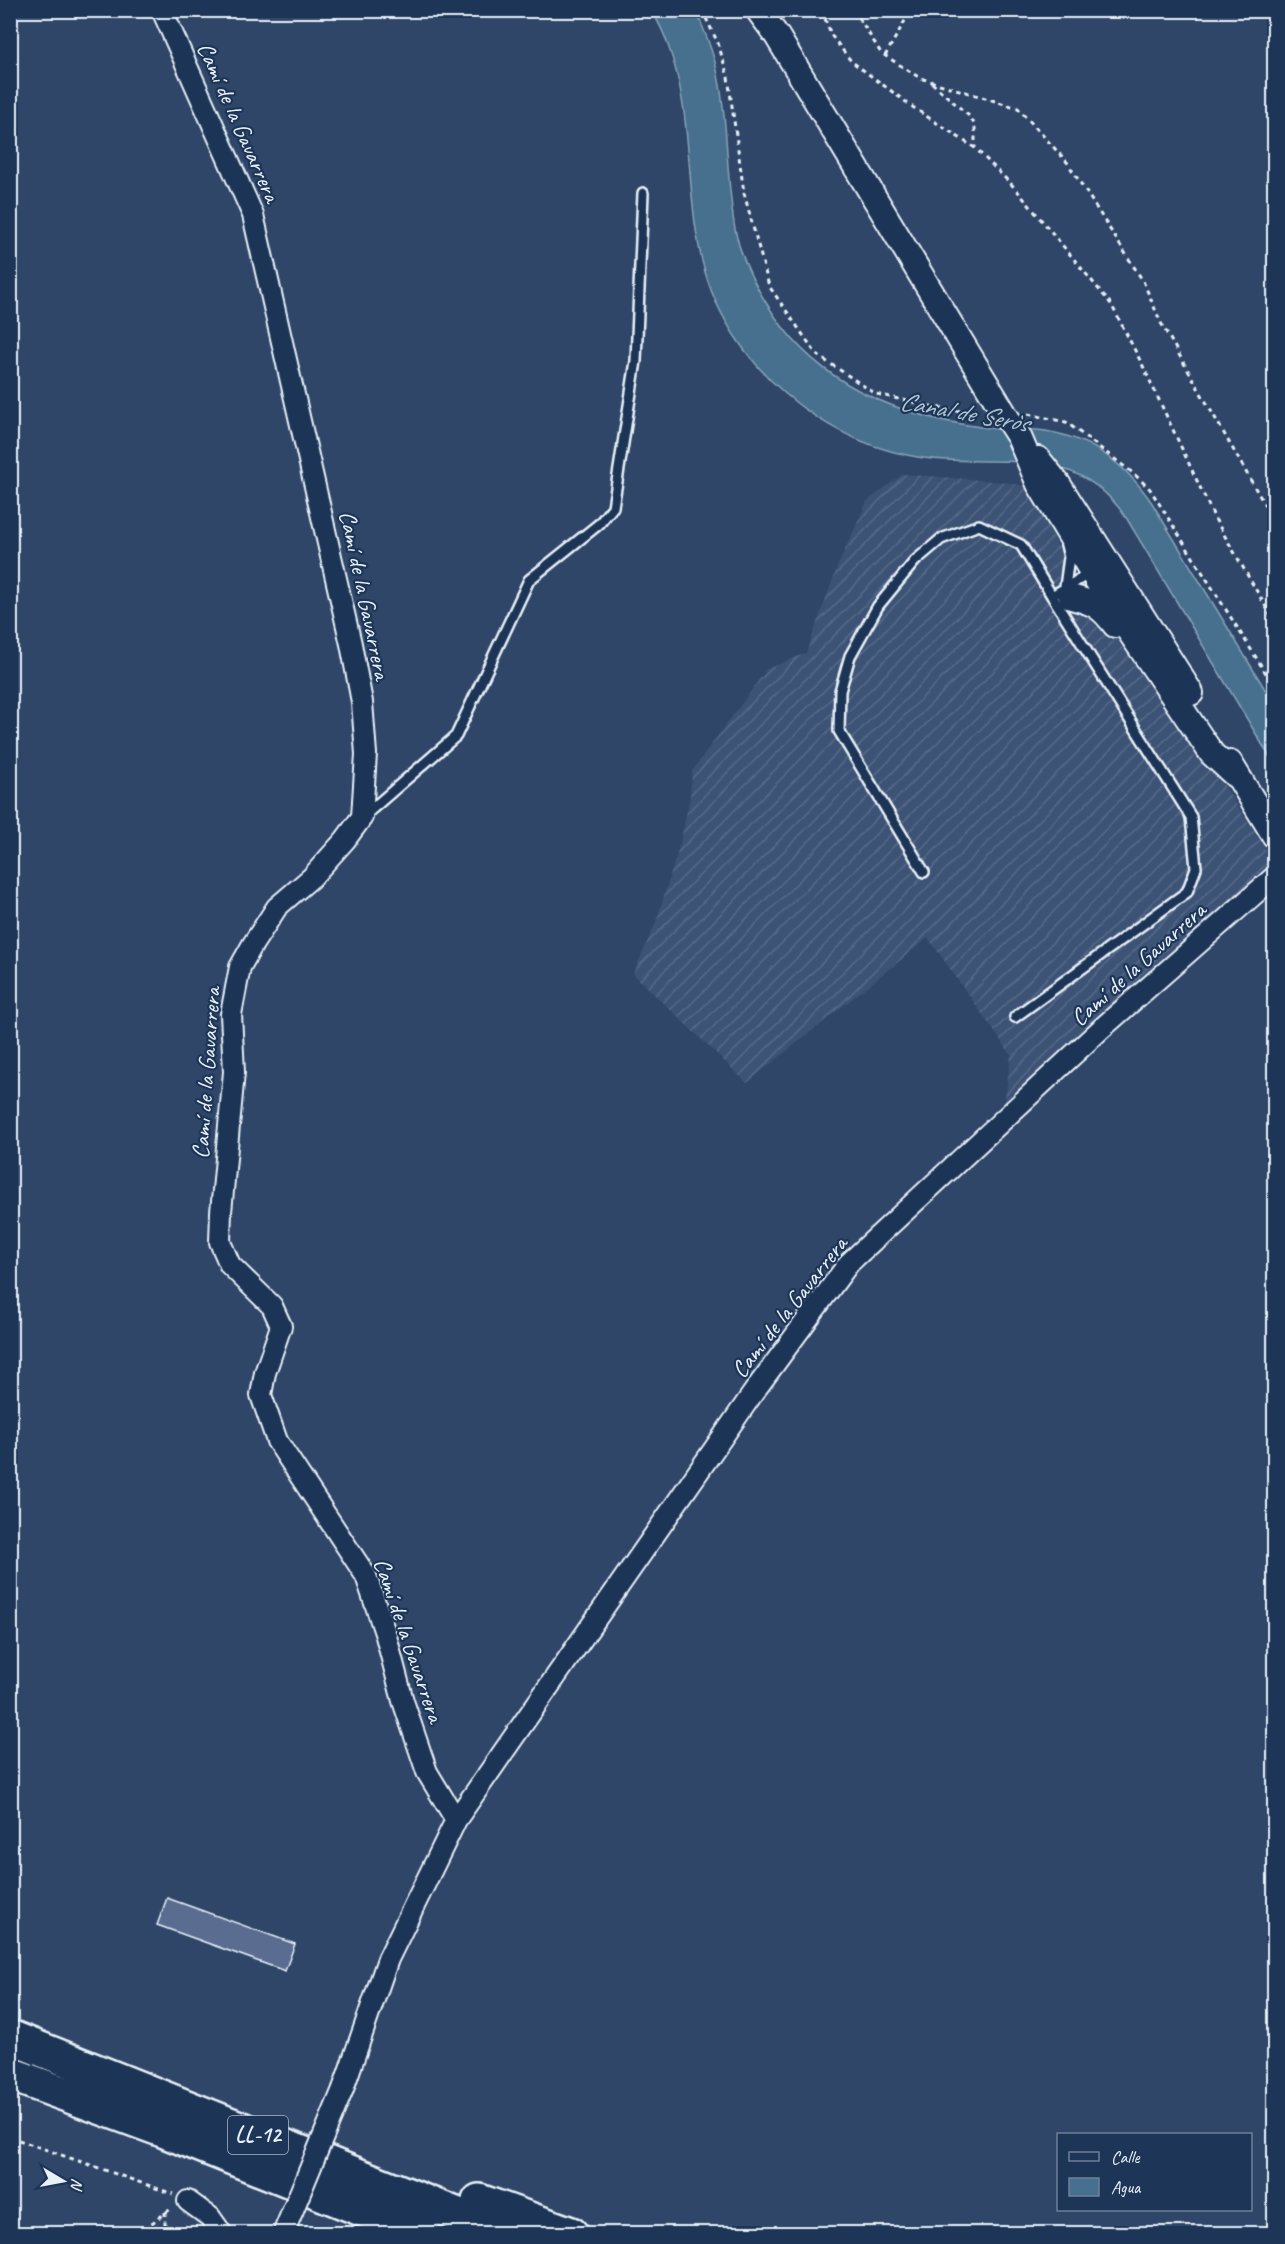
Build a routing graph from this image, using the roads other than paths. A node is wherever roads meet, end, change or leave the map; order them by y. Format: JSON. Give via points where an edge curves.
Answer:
{"nodes":[{"id":1,"x":162,"y":10,"type":"edge"},
{"id":2,"x":758,"y":10,"type":"edge"},
{"id":3,"x":643,"y":193,"type":"dead end"},
{"id":4,"x":1051,"y":489,"type":"junction"},
{"id":5,"x":1059,"y":517,"type":"junction"},
{"id":6,"x":1092,"y":571,"type":"junction"},
{"id":7,"x":1062,"y":597,"type":"junction"},
{"id":8,"x":1166,"y":669,"type":"junction"},
{"id":9,"x":362,"y":817,"type":"junction"},
{"id":10,"x":1275,"y":836,"type":"edge"},
{"id":11,"x":924,"y":872,"type":"dead end"},
{"id":12,"x":1275,"y":877,"type":"edge"},
{"id":13,"x":1016,"y":1017,"type":"dead end"},
{"id":14,"x":456,"y":1820,"type":"junction"},
{"id":15,"x":10,"y":2037,"type":"edge"},
{"id":16,"x":10,"y":2074,"type":"edge"},
{"id":17,"x":173,"y":2102,"type":"junction"},
{"id":18,"x":261,"y":2169,"type":"junction"},
{"id":19,"x":188,"y":2201,"type":"road end"},
{"id":20,"x":222,"y":2234,"type":"edge"},
{"id":21,"x":283,"y":2234,"type":"edge"},
{"id":22,"x":376,"y":2234,"type":"edge"},
{"id":23,"x":424,"y":2234,"type":"edge"},
{"id":24,"x":506,"y":2234,"type":"edge"},
{"id":25,"x":571,"y":2234,"type":"edge"}],
"edges":[{"from":1,"to":9,"type":"street","name":"Camí de la Gavarrera","via":[[253,215],[362,702],[366,754]]},
{"from":2,"to":4,"type":"street"},
{"from":3,"to":9,"type":"lane","via":[[636,361],[613,507],[599,524],[529,580],[456,736]]},
{"from":4,"to":5,"type":"street"},
{"from":4,"to":6,"type":"street","via":[[1093,558]]},
{"from":4,"to":8,"type":"street"},
{"from":5,"to":6,"type":"street"},
{"from":5,"to":7,"type":"lane","via":[[1069,557]]},
{"from":6,"to":7,"type":"lane"},
{"from":6,"to":8,"type":"street","via":[[1108,581]]},
{"from":7,"to":8,"type":"street","via":[[1083,600],[1103,610],[1143,668]]},
{"from":7,"to":11,"type":"lane","via":[[1021,545],[979,525],[941,539],[915,561],[878,606],[850,656],[840,691],[839,731]]},
{"from":7,"to":13,"type":"lane","via":[[1191,817],[1196,868],[1187,892]]},
{"from":8,"to":10,"type":"street","via":[[1206,718],[1236,776]]},
{"from":9,"to":14,"type":"street","name":"Camí de la Gavarrera","via":[[312,877],[277,907],[240,967],[231,1014],[234,1072],[220,1242],[230,1265],[272,1306],[277,1316],[281,1326],[261,1395],[275,1433],[366,1576],[427,1772]]},
{"from":12,"to":14,"type":"street","name":"Camí de la Gavarrera","via":[[1102,1028],[849,1263],[758,1386]]},
{"from":14,"to":21,"type":"street","name":"Camí de la Gavarrera","bridge":true,"via":[[388,1959],[343,2089]]},
{"from":15,"to":17,"type":"highway","number":"LL-12"},
{"from":16,"to":18,"type":"highway","number":"LL-12"},
{"from":17,"to":24,"type":"highway","number":"LL-12"},
{"from":17,"to":25,"type":"highway","via":[[334,2149]]},
{"from":18,"to":22,"type":"highway"},
{"from":18,"to":23,"type":"highway","number":"LL-12"},
{"from":19,"to":20,"type":"street","via":[[210,2217]]}]}
